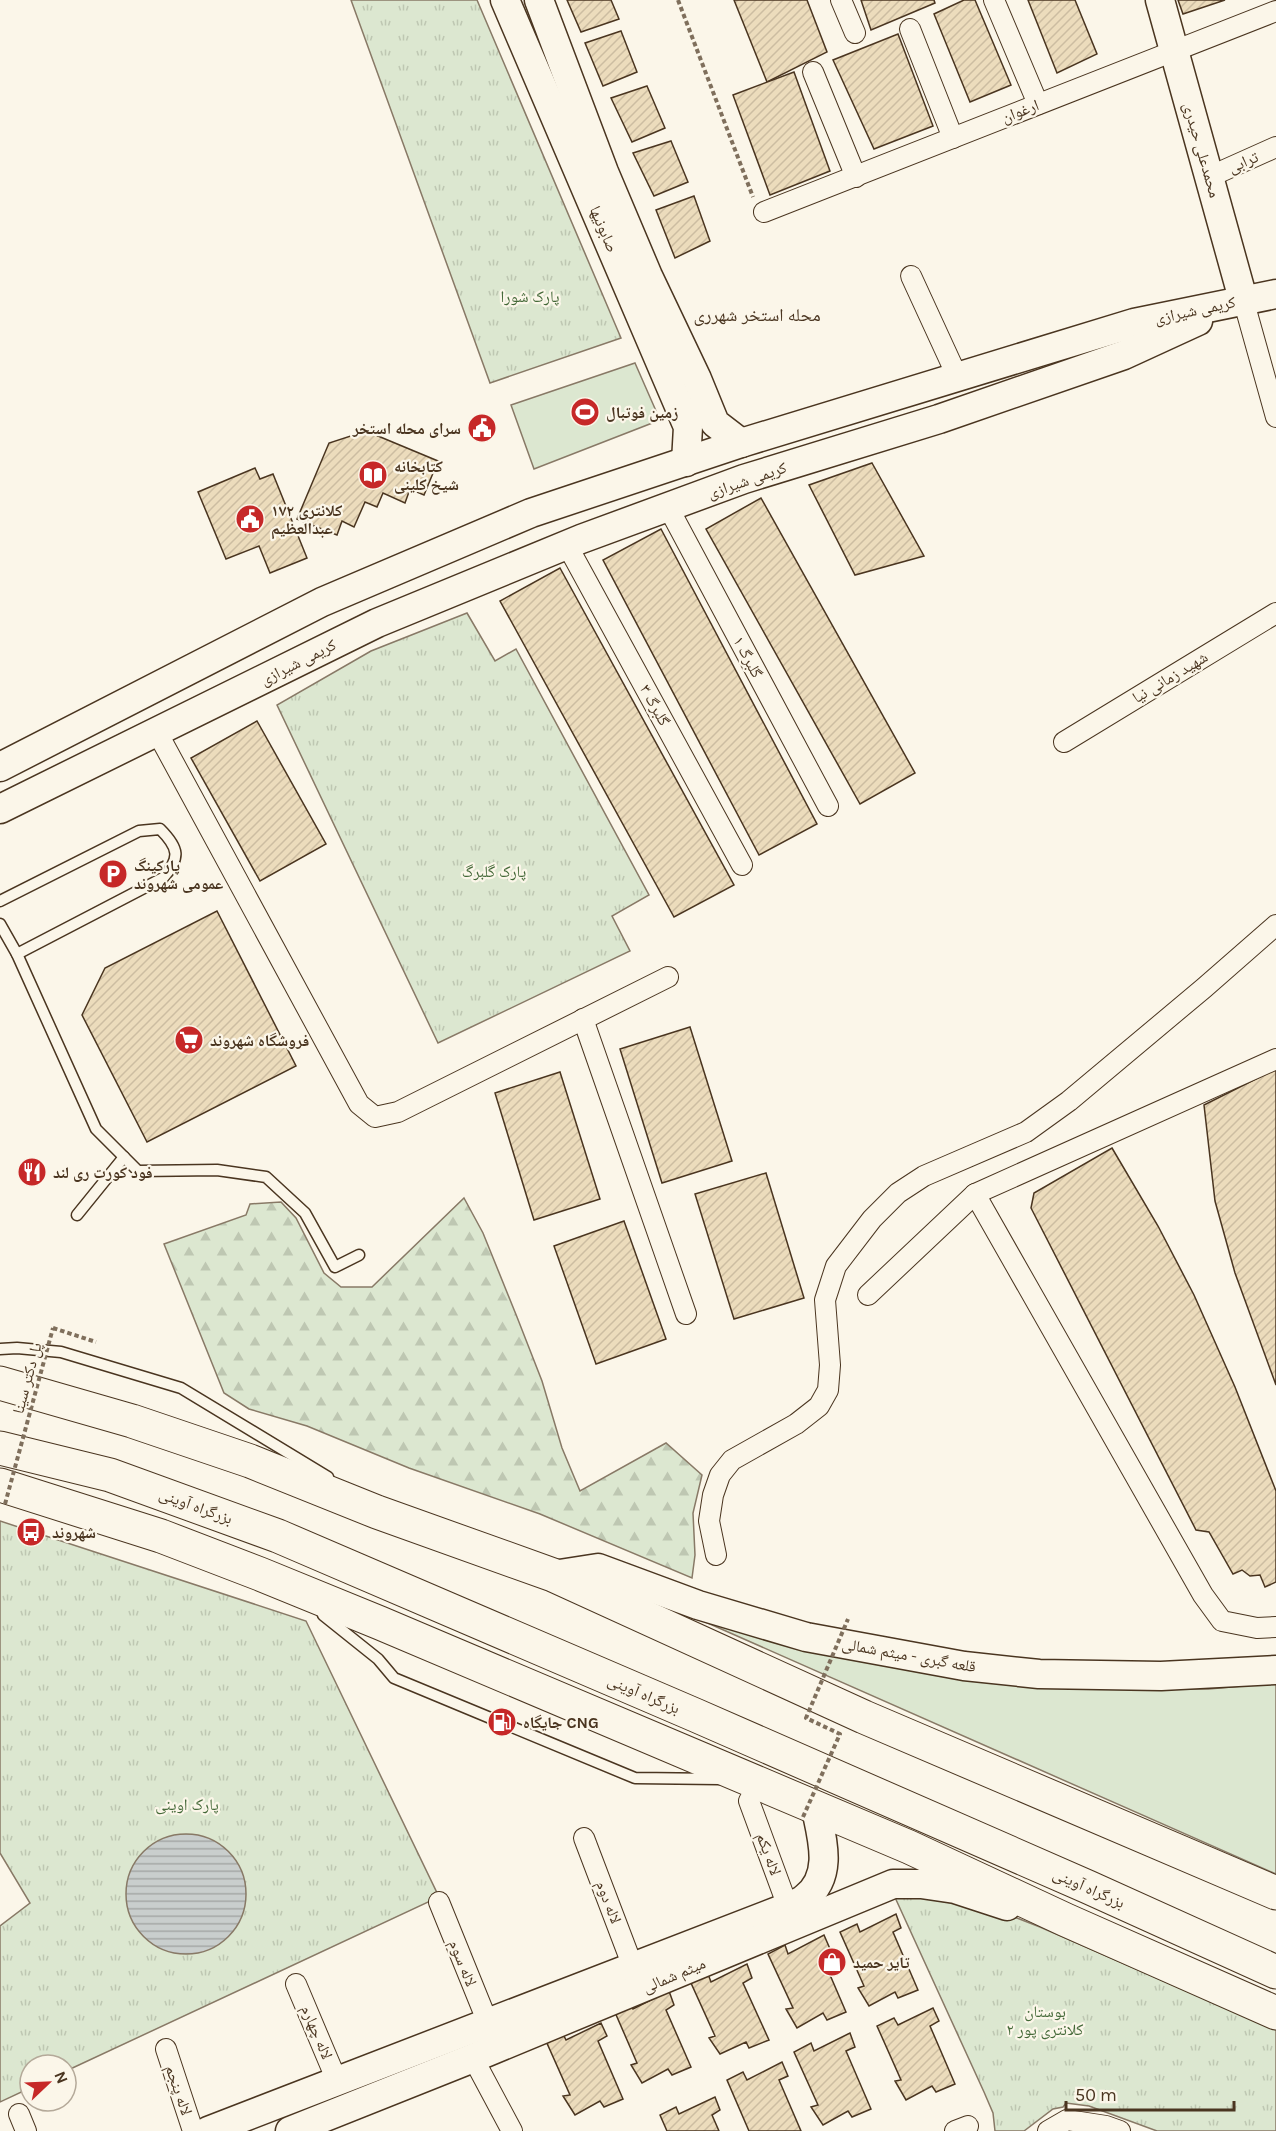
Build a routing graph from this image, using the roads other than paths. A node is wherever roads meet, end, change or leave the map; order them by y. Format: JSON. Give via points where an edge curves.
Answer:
{"nodes":[{"id":1,"x":505,"y":0,"type":"edge"},
{"id":2,"x":539,"y":0,"type":"edge"},
{"id":3,"x":842,"y":0,"type":"edge"},
{"id":4,"x":994,"y":0,"type":"edge"},
{"id":5,"x":1160,"y":0,"type":"edge"},
{"id":6,"x":1276,"y":11,"type":"edge"},
{"id":7,"x":910,"y":29,"type":"dead end"},
{"id":8,"x":855,"y":33,"type":"dead end"},
{"id":9,"x":1174,"y":51,"type":"junction"},
{"id":10,"x":813,"y":72,"type":"dead end"},
{"id":11,"x":1038,"y":104,"type":"junction"},
{"id":12,"x":953,"y":138,"type":"junction"},
{"id":13,"x":1276,"y":147,"type":"edge"},
{"id":14,"x":856,"y":177,"type":"junction"},
{"id":15,"x":1209,"y":177,"type":"junction"},
{"id":16,"x":764,"y":212,"type":"road end"},
{"id":17,"x":911,"y":276,"type":"dead end"},
{"id":18,"x":1276,"y":294,"type":"edge"},
{"id":19,"x":1243,"y":299,"type":"junction"},
{"id":20,"x":957,"y":376,"type":"junction"},
{"id":21,"x":686,"y":385,"type":"junction"},
{"id":22,"x":1276,"y":417,"type":"edge"},
{"id":23,"x":741,"y":443,"type":"junction"},
{"id":24,"x":686,"y":462,"type":"junction"},
{"id":25,"x":668,"y":507,"type":"junction"},
{"id":26,"x":567,"y":545,"type":"junction"},
{"id":27,"x":1276,"y":613,"type":"edge"},
{"id":28,"x":265,"y":631,"type":"junction"},
{"id":29,"x":285,"y":669,"type":"junction"},
{"id":30,"x":157,"y":732,"type":"junction"},
{"id":31,"x":1064,"y":742,"type":"dead end"},
{"id":32,"x":0,"y":767,"type":"edge"},
{"id":33,"x":828,"y":807,"type":"dead end"},
{"id":34,"x":0,"y":810,"type":"edge"},
{"id":35,"x":742,"y":865,"type":"dead end"},
{"id":36,"x":0,"y":901,"type":"edge"},
{"id":37,"x":0,"y":924,"type":"edge"},
{"id":38,"x":1276,"y":924,"type":"edge"},
{"id":39,"x":16,"y":954,"type":"junction"},
{"id":40,"x":668,"y":976,"type":"dead end"},
{"id":41,"x":583,"y":1019,"type":"junction"},
{"id":42,"x":1276,"y":1059,"type":"edge"},
{"id":43,"x":124,"y":1157,"type":"junction"},
{"id":44,"x":975,"y":1194,"type":"junction"},
{"id":45,"x":77,"y":1215,"type":"dead end"},
{"id":46,"x":359,"y":1255,"type":"dead end"},
{"id":47,"x":868,"y":1295,"type":"dead end"},
{"id":48,"x":686,"y":1314,"type":"dead end"},
{"id":49,"x":0,"y":1348,"type":"edge"},
{"id":50,"x":0,"y":1383,"type":"edge"},
{"id":51,"x":0,"y":1448,"type":"edge"},
{"id":52,"x":2,"y":1494,"type":"edge"},
{"id":53,"x":377,"y":1512,"type":"junction"},
{"id":54,"x":716,"y":1555,"type":"dead end"},
{"id":55,"x":260,"y":1574,"type":"junction"},
{"id":56,"x":553,"y":1575,"type":"junction"},
{"id":57,"x":1276,"y":1627,"type":"edge"},
{"id":58,"x":1276,"y":1670,"type":"edge"},
{"id":59,"x":748,"y":1791,"type":"junction"},
{"id":60,"x":809,"y":1813,"type":"junction"},
{"id":61,"x":584,"y":1838,"type":"dead end"},
{"id":62,"x":1276,"y":1893,"type":"edge"},
{"id":63,"x":439,"y":1902,"type":"dead end"},
{"id":64,"x":788,"y":1907,"type":"junction"},
{"id":65,"x":1066,"y":1920,"type":"junction"},
{"id":66,"x":633,"y":1967,"type":"junction"},
{"id":67,"x":1276,"y":1972,"type":"edge"},
{"id":68,"x":296,"y":1984,"type":"dead end"},
{"id":69,"x":1276,"y":2013,"type":"edge"},
{"id":70,"x":488,"y":2023,"type":"junction"},
{"id":71,"x":166,"y":2049,"type":"dead end"},
{"id":72,"x":473,"y":2058,"type":"junction"},
{"id":73,"x":337,"y":2081,"type":"junction"},
{"id":74,"x":353,"y":2120,"type":"edge"},
{"id":75,"x":193,"y":2131,"type":"edge"},
{"id":76,"x":208,"y":2131,"type":"edge"},
{"id":77,"x":290,"y":2131,"type":"edge"},
{"id":78,"x":513,"y":2131,"type":"edge"},
{"id":79,"x":1048,"y":2131,"type":"edge"},
{"id":80,"x":1120,"y":2131,"type":"edge"}],
"edges":[{"from":1,"to":21,"type":"street","name":"صابونیها"},
{"from":2,"to":21,"type":"street","name":"صابونیها","via":[[648,276]]},
{"from":3,"to":8,"type":"street"},
{"from":4,"to":11,"type":"street"},
{"from":5,"to":9,"type":"street","name":"محمدعلی حیدری"},
{"from":6,"to":9,"type":"street","name":"ارغوان"},
{"from":7,"to":12,"type":"street"},
{"from":9,"to":11,"type":"street","name":"ارغوان"},
{"from":9,"to":15,"type":"street","name":"محمدعلی حیدری"},
{"from":10,"to":14,"type":"street"},
{"from":11,"to":12,"type":"street","name":"ارغوان"},
{"from":12,"to":14,"type":"street","name":"ارغوان"},
{"from":13,"to":15,"type":"street","name":"ترابی"},
{"from":14,"to":16,"type":"street","name":"ارغوان"},
{"from":15,"to":19,"type":"street","name":"محمدعلی حیدری"},
{"from":17,"to":20,"type":"street"},
{"from":18,"to":19,"type":"street"},
{"from":19,"to":20,"type":"street","name":"کریمی شیرازی","via":[[1134,323]]},
{"from":19,"to":22,"type":"street"},
{"from":19,"to":25,"type":"street","name":"کریمی شیرازی","via":[[1124,356]]},
{"from":20,"to":23,"type":"street","name":"کریمی شیرازی"},
{"from":21,"to":23,"type":"street","name":"صابونیها","via":[[716,423]]},
{"from":21,"to":24,"type":"street","name":"صابونیها"},
{"from":23,"to":24,"type":"street","name":"کریمی شیرازی"},
{"from":24,"to":28,"type":"street","name":"کریمی شیرازی","via":[[531,513],[322,602]]},
{"from":25,"to":26,"type":"street","name":"کریمی شیرازی"},
{"from":25,"to":33,"type":"street","name":"گلبرگ ۱"},
{"from":26,"to":29,"type":"street","name":"کریمی شیرازی","via":[[377,622]]},
{"from":26,"to":35,"type":"street","name":"گلبرگ ۳"},
{"from":27,"to":31,"type":"street","name":"شهید زمانی نیا"},
{"from":28,"to":29,"type":"street"},
{"from":28,"to":32,"type":"street","name":"کریمی شیرازی"},
{"from":29,"to":30,"type":"street","name":"کریمی شیرازی"},
{"from":30,"to":34,"type":"street","name":"کریمی شیرازی"},
{"from":30,"to":41,"type":"street","via":[[358,1104],[375,1117],[398,1112]]},
{"from":36,"to":39,"type":"lane","via":[[139,831],[160,829],[177,853],[173,867],[163,878]]},
{"from":37,"to":39,"type":"lane"},
{"from":38,"to":54,"type":"street","via":[[1069,1101],[1026,1132],[924,1176],[898,1193],[872,1219],[836,1266],[825,1300],[828,1390],[819,1406],[796,1424],[732,1460],[720,1475],[712,1495],[710,1521]]},
{"from":39,"to":43,"type":"lane","via":[[96,1129]]},
{"from":40,"to":41,"type":"street"},
{"from":41,"to":48,"type":"street"},
{"from":42,"to":44,"type":"street"},
{"from":43,"to":45,"type":"lane"},
{"from":43,"to":46,"type":"lane","via":[[138,1171],[216,1170],[266,1177],[305,1214],[335,1267]]},
{"from":44,"to":47,"type":"street"},
{"from":44,"to":57,"type":"street","via":[[1203,1595],[1222,1621],[1257,1628]]},
{"from":49,"to":53,"type":"lane","via":[[62,1353],[181,1388]]},
{"from":50,"to":53,"type":"highway","via":[[239,1457]]},
{"from":51,"to":67,"type":"highway","name":"بزرگراه آوینی","via":[[110,1475],[278,1536]]},
{"from":52,"to":55,"type":"highway","via":[[161,1536]]},
{"from":53,"to":56,"type":"highway"},
{"from":55,"to":59,"type":"highway","via":[[391,1627]]},
{"from":55,"to":59,"type":"lane","via":[[333,1621],[394,1678],[635,1778]]},
{"from":56,"to":58,"type":"street","name":"قلعه گبری - میثم شمالی","via":[[598,1568],[698,1605],[806,1637],[964,1666],[1039,1674],[1161,1676]]},
{"from":56,"to":62,"type":"highway","via":[[864,1717]]},
{"from":59,"to":60,"type":"highway"},
{"from":59,"to":64,"type":"street","name":"لاله یکم"},
{"from":60,"to":64,"type":"street","name":"میثم شمالی","via":[[822,1842],[824,1863],[819,1883],[805,1898]]},
{"from":60,"to":65,"type":"highway","via":[[909,1847]]},
{"from":61,"to":66,"type":"street","name":"لاله دوم"},
{"from":63,"to":70,"type":"street","name":"لاله سوم"},
{"from":64,"to":66,"type":"street","name":"میثم شمالی"},
{"from":65,"to":69,"type":"highway"},
{"from":65,"to":72,"type":"street","name":"میثم شمالی","via":[[955,1889],[893,1884]]},
{"from":66,"to":70,"type":"street","name":"میثم شمالی"},
{"from":68,"to":73,"type":"street","name":"لاله چهارم"},
{"from":70,"to":73,"type":"street","name":"میثم شمالی"},
{"from":71,"to":75,"type":"street","name":"لاله پنجم"},
{"from":72,"to":74,"type":"street","name":"میثم شمالی"},
{"from":72,"to":78,"type":"street"},
{"from":73,"to":74,"type":"street"},
{"from":73,"to":76,"type":"street","name":"میثم شمالی"},
{"from":74,"to":77,"type":"street","name":"میثم شمالی"},
{"from":79,"to":80,"type":"street","via":[[1067,2120]]}]}
